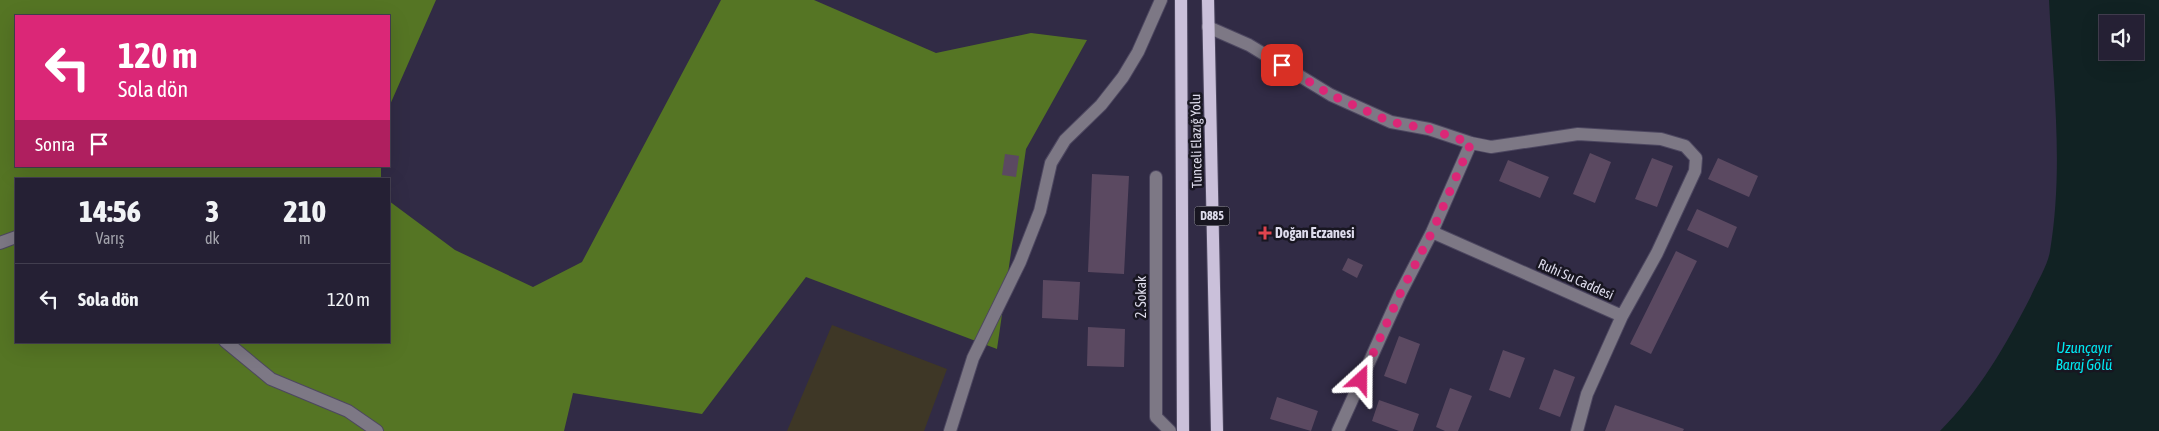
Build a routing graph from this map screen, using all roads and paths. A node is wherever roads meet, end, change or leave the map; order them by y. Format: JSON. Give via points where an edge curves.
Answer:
{"nodes":[{"id":1,"x":1161,"y":0,"type":"edge"},
{"id":2,"x":1181,"y":0,"type":"edge"},
{"id":3,"x":1208,"y":0,"type":"edge"},
{"id":4,"x":1208,"y":27,"type":"junction"},
{"id":5,"x":1471,"y":143,"type":"junction"},
{"id":6,"x":1156,"y":177,"type":"dead end"},
{"id":7,"x":1432,"y":232,"type":"junction"},
{"id":8,"x":15,"y":237,"type":"edge"},
{"id":9,"x":0,"y":243,"type":"edge"},
{"id":10,"x":1622,"y":316,"type":"junction"},
{"id":11,"x":227,"y":343,"type":"edge"},
{"id":12,"x":377,"y":431,"type":"edge"},
{"id":13,"x":950,"y":431,"type":"edge"},
{"id":14,"x":1170,"y":431,"type":"edge"},
{"id":15,"x":1183,"y":431,"type":"edge"},
{"id":16,"x":1218,"y":431,"type":"edge"},
{"id":17,"x":1338,"y":431,"type":"edge"},
{"id":18,"x":1577,"y":431,"type":"edge"}],
"edges":[{"from":1,"to":13,"type":"street","via":[[1123,77],[1101,105],[1065,140],[1052,163],[1040,211],[1020,262],[973,358]]},
{"from":2,"to":15,"type":"main road","name":"Tunceli Elazığ Yolu","number":"D885"},
{"from":3,"to":4,"type":"main road","name":"Tunceli Elazığ Yolu","number":"D885"},
{"from":4,"to":5,"type":"street","via":[[1248,45],[1331,95],[1391,122],[1429,129]]},
{"from":4,"to":16,"type":"main road","name":"Tunceli Elazığ Yolu","number":"D885"},
{"from":5,"to":7,"type":"street"},
{"from":5,"to":10,"type":"street","via":[[1491,147],[1578,134],[1661,138],[1685,146],[1696,158],[1695,171],[1657,253]]},
{"from":6,"to":14,"type":"street","name":"2. Sokak","via":[[1156,417]]},
{"from":7,"to":10,"type":"street","name":"Ruhi Su Caddesi"},
{"from":7,"to":17,"type":"street"},
{"from":8,"to":9,"type":"street"},
{"from":10,"to":18,"type":"street","name":"Ruhi Su Caddesi","via":[[1587,394]]},
{"from":11,"to":12,"type":"street","via":[[271,379],[340,408]]}]}
